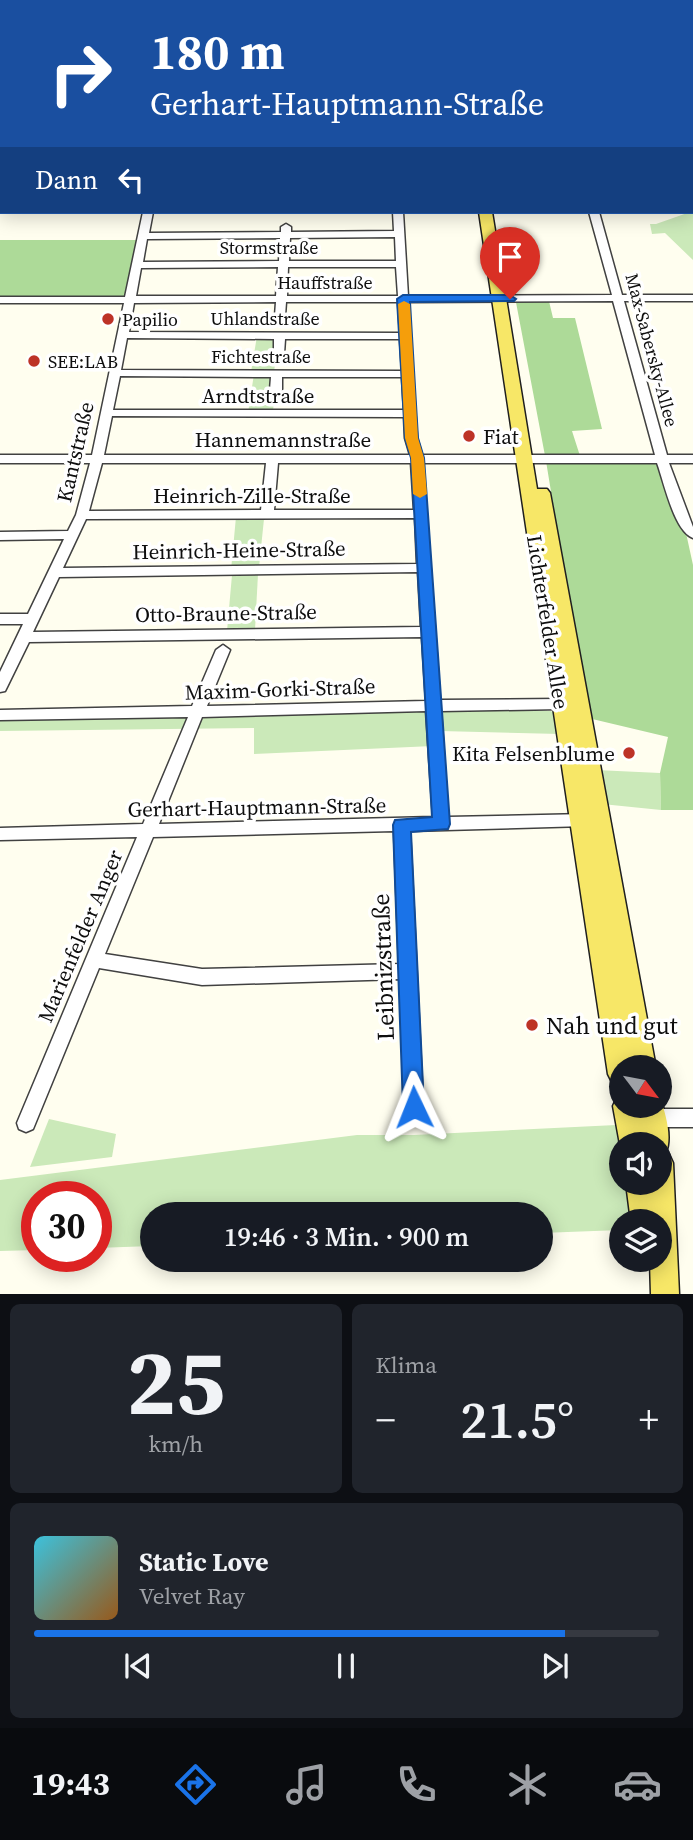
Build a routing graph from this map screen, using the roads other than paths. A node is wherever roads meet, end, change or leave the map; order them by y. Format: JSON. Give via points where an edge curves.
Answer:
{"nodes":[{"id":1,"x":148,"y":214,"type":"edge"},
{"id":2,"x":398,"y":214,"type":"edge"},
{"id":3,"x":485,"y":214,"type":"edge"},
{"id":4,"x":495,"y":214,"type":"edge"},
{"id":5,"x":595,"y":214,"type":"edge"},
{"id":6,"x":286,"y":231,"type":"junction"},
{"id":7,"x":399,"y":234,"type":"junction"},
{"id":8,"x":143,"y":236,"type":"junction"},
{"id":9,"x":401,"y":264,"type":"junction"},
{"id":10,"x":138,"y":265,"type":"junction"},
{"id":11,"x":284,"y":265,"type":"junction"},
{"id":12,"x":693,"y":298,"type":"edge"},
{"id":13,"x":130,"y":299,"type":"junction"},
{"id":14,"x":281,"y":299,"type":"junction"},
{"id":15,"x":403,"y":299,"type":"junction"},
{"id":16,"x":504,"y":299,"type":"junction"},
{"id":17,"x":620,"y":299,"type":"junction"},
{"id":18,"x":0,"y":300,"type":"edge"},
{"id":19,"x":281,"y":316,"type":"dead end"},
{"id":20,"x":123,"y":335,"type":"junction"},
{"id":21,"x":280,"y":335,"type":"junction"},
{"id":22,"x":406,"y":336,"type":"junction"},
{"id":23,"x":279,"y":354,"type":"dead end"},
{"id":24,"x":115,"y":373,"type":"junction"},
{"id":25,"x":277,"y":373,"type":"junction"},
{"id":26,"x":408,"y":374,"type":"junction"},
{"id":27,"x":276,"y":390,"type":"dead end"},
{"id":28,"x":106,"y":414,"type":"junction"},
{"id":29,"x":410,"y":414,"type":"junction"},
{"id":30,"x":272,"y":458,"type":"junction"},
{"id":31,"x":417,"y":458,"type":"junction"},
{"id":32,"x":529,"y":458,"type":"junction"},
{"id":33,"x":0,"y":459,"type":"edge"},
{"id":34,"x":97,"y":459,"type":"junction"},
{"id":35,"x":663,"y":459,"type":"junction"},
{"id":36,"x":693,"y":459,"type":"edge"},
{"id":37,"x":421,"y":514,"type":"junction"},
{"id":38,"x":82,"y":515,"type":"junction"},
{"id":39,"x":267,"y":515,"type":"junction"},
{"id":40,"x":693,"y":534,"type":"edge"},
{"id":41,"x":73,"y":535,"type":"junction"},
{"id":42,"x":0,"y":536,"type":"edge"},
{"id":43,"x":425,"y":568,"type":"junction"},
{"id":44,"x":54,"y":573,"type":"junction"},
{"id":45,"x":0,"y":619,"type":"edge"},
{"id":46,"x":32,"y":619,"type":"junction"},
{"id":47,"x":428,"y":632,"type":"junction"},
{"id":48,"x":24,"y":637,"type":"junction"},
{"id":49,"x":223,"y":650,"type":"dead end"},
{"id":50,"x":0,"y":687,"type":"edge"},
{"id":51,"x":561,"y":704,"type":"junction"},
{"id":52,"x":434,"y":705,"type":"junction"},
{"id":53,"x":197,"y":714,"type":"junction"},
{"id":54,"x":0,"y":715,"type":"edge"},
{"id":55,"x":589,"y":820,"type":"junction"},
{"id":56,"x":441,"y":824,"type":"junction"},
{"id":57,"x":402,"y":825,"type":"junction"},
{"id":58,"x":149,"y":830,"type":"junction"},
{"id":59,"x":0,"y":834,"type":"edge"},
{"id":60,"x":95,"y":960,"type":"junction"},
{"id":61,"x":408,"y":971,"type":"junction"},
{"id":62,"x":619,"y":1055,"type":"edge"},
{"id":63,"x":640,"y":1055,"type":"edge"},
{"id":64,"x":414,"y":1107,"type":"dead end"},
{"id":65,"x":693,"y":1118,"type":"edge"},
{"id":66,"x":638,"y":1119,"type":"edge"},
{"id":67,"x":26,"y":1123,"type":"dead end"},
{"id":68,"x":656,"y":1272,"type":"edge"},
{"id":69,"x":660,"y":1272,"type":"edge"},
{"id":70,"x":662,"y":1294,"type":"edge"}],
"edges":[{"from":1,"to":8,"type":"street","name":"Kantstraße"},
{"from":2,"to":7,"type":"street"},
{"from":3,"to":16,"type":"main road","name":"Lichterfelder Allee"},
{"from":4,"to":16,"type":"main road","name":"Lichterfelder Allee"},
{"from":5,"to":17,"type":"street","name":"Max-Sabersky-Allee"},
{"from":6,"to":7,"type":"street"},
{"from":6,"to":8,"type":"street"},
{"from":6,"to":11,"type":"street"},
{"from":7,"to":9,"type":"street"},
{"from":8,"to":10,"type":"street","name":"Kantstraße"},
{"from":9,"to":11,"type":"street","name":"Stormstraße"},
{"from":9,"to":15,"type":"street"},
{"from":10,"to":11,"type":"street","name":"Stormstraße"},
{"from":10,"to":13,"type":"street","name":"Kantstraße"},
{"from":11,"to":14,"type":"street"},
{"from":12,"to":17,"type":"street","name":"Hauffstraße"},
{"from":13,"to":14,"type":"street","name":"Hauffstraße"},
{"from":13,"to":18,"type":"street","name":"Hauffstraße"},
{"from":13,"to":20,"type":"street","name":"Kantstraße"},
{"from":14,"to":15,"type":"street","name":"Hauffstraße"},
{"from":14,"to":19,"type":"street"},
{"from":15,"to":16,"type":"street","name":"Hauffstraße"},
{"from":15,"to":22,"type":"street"},
{"from":16,"to":17,"type":"street","name":"Hauffstraße"},
{"from":16,"to":32,"type":"main road","name":"Lichterfelder Allee"},
{"from":17,"to":35,"type":"street","name":"Max-Sabersky-Allee"},
{"from":20,"to":21,"type":"street","name":"Uhlandstraße"},
{"from":20,"to":24,"type":"street","name":"Kantstraße"},
{"from":21,"to":22,"type":"street","name":"Uhlandstraße"},
{"from":21,"to":23,"type":"street"},
{"from":22,"to":26,"type":"street"},
{"from":24,"to":25,"type":"street","name":"Fichtestraße"},
{"from":24,"to":28,"type":"street","name":"Kantstraße"},
{"from":25,"to":26,"type":"street","name":"Fichtestraße"},
{"from":25,"to":27,"type":"street"},
{"from":26,"to":29,"type":"street"},
{"from":28,"to":29,"type":"street","name":"Arndtstraße"},
{"from":28,"to":34,"type":"street","name":"Kantstraße"},
{"from":29,"to":31,"type":"street"},
{"from":30,"to":31,"type":"street","name":"Hannemannstraße"},
{"from":30,"to":34,"type":"street","name":"Hannemannstraße"},
{"from":30,"to":39,"type":"street"},
{"from":31,"to":32,"type":"street","name":"Hannemannstraße"},
{"from":31,"to":37,"type":"street"},
{"from":32,"to":35,"type":"street","name":"Hannemannstraße"},
{"from":32,"to":51,"type":"main road","name":"Lichterfelder Allee"},
{"from":32,"to":55,"type":"main road","name":"Lichterfelder Allee"},
{"from":33,"to":34,"type":"street","name":"Hannemannstraße"},
{"from":34,"to":38,"type":"street","name":"Kantstraße"},
{"from":35,"to":36,"type":"street","name":"Hannemannstraße"},
{"from":35,"to":40,"type":"street","name":"Max-Sabersky-Allee","via":[[686,528]]},
{"from":37,"to":39,"type":"street","name":"Heinrich-Zille-Straße"},
{"from":37,"to":43,"type":"street"},
{"from":38,"to":39,"type":"street","name":"Heinrich-Zille-Straße"},
{"from":38,"to":41,"type":"street","name":"Kantstraße"},
{"from":41,"to":42,"type":"street"},
{"from":41,"to":44,"type":"street","name":"Kantstraße"},
{"from":43,"to":44,"type":"street","name":"Heinrich-Heine-Straße"},
{"from":43,"to":47,"type":"street"},
{"from":44,"to":46,"type":"street","name":"Kantstraße"},
{"from":45,"to":46,"type":"street"},
{"from":46,"to":48,"type":"street","name":"Kantstraße"},
{"from":47,"to":48,"type":"street","name":"Otto-Braune-Straße"},
{"from":47,"to":52,"type":"street"},
{"from":48,"to":50,"type":"street","name":"Kantstraße"},
{"from":49,"to":53,"type":"street","name":"Marienfelder Anger"},
{"from":51,"to":52,"type":"street","name":"Maxim-Gorki-Straße"},
{"from":51,"to":55,"type":"main road","name":"Lichterfelder Allee"},
{"from":52,"to":53,"type":"street","name":"Maxim-Gorki-Straße"},
{"from":52,"to":56,"type":"street"},
{"from":53,"to":54,"type":"street","name":"Maxim-Gorki-Straße"},
{"from":53,"to":58,"type":"street","name":"Marienfelder Anger"},
{"from":55,"to":56,"type":"street","name":"Gerhart-Hauptmann-Straße"},
{"from":55,"to":62,"type":"main road","name":"Lichterfelder Allee"},
{"from":55,"to":63,"type":"main road","name":"Lichterfelder Allee"},
{"from":56,"to":57,"type":"street","name":"Gerhart-Hauptmann-Straße"},
{"from":57,"to":58,"type":"street","name":"Gerhart-Hauptmann-Straße"},
{"from":57,"to":61,"type":"street","name":"Leibnizstraße"},
{"from":58,"to":59,"type":"street","name":"Gerhart-Hauptmann-Straße"},
{"from":58,"to":60,"type":"street","name":"Marienfelder Anger"},
{"from":60,"to":61,"type":"street","via":[[202,977]]},
{"from":60,"to":67,"type":"street","name":"Marienfelder Anger"},
{"from":61,"to":64,"type":"street","name":"Leibnizstraße"},
{"from":65,"to":66,"type":"street"},
{"from":68,"to":70,"type":"main road"},
{"from":69,"to":70,"type":"main road"}]}
